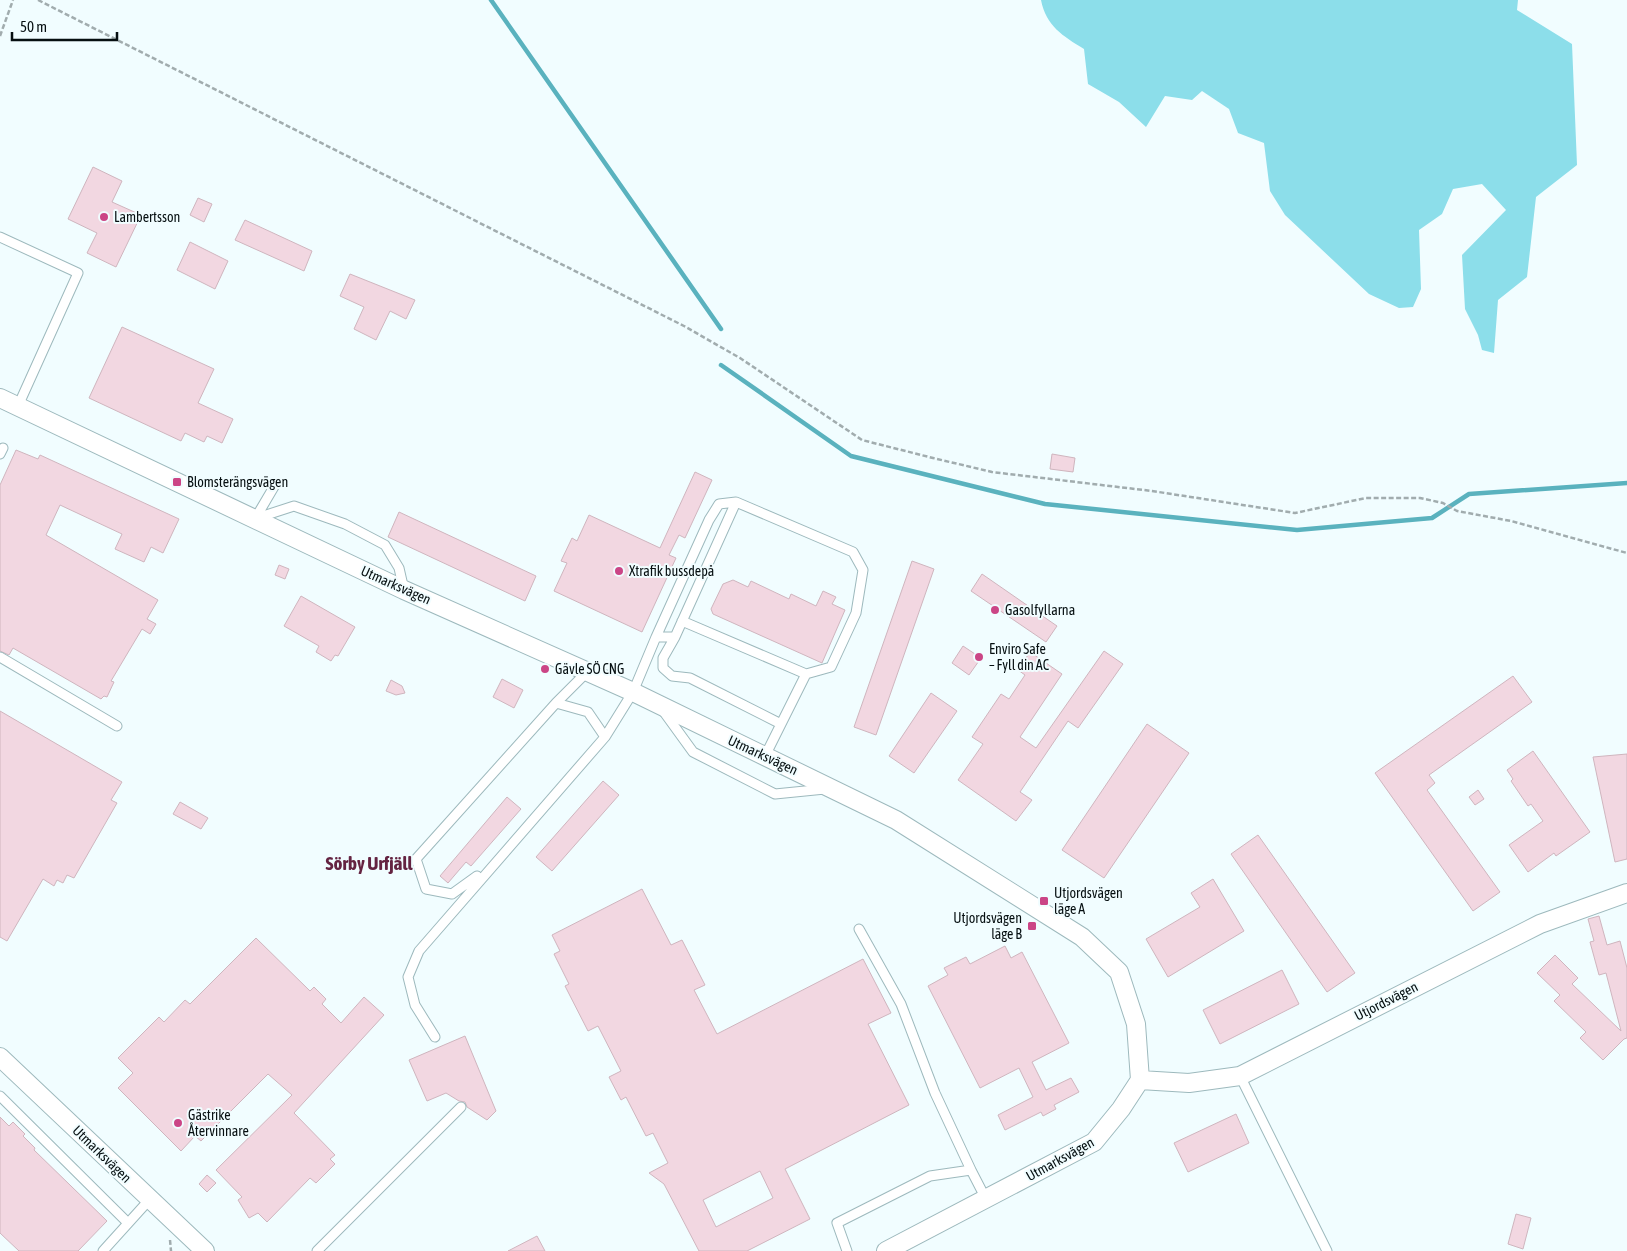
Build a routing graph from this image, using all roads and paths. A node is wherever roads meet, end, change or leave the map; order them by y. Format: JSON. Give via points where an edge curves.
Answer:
{"nodes":[{"id":1,"x":13,"y":0,"type":"edge"},
{"id":2,"x":38,"y":0,"type":"edge"},
{"id":3,"x":0,"y":36,"type":"edge"},
{"id":4,"x":0,"y":237,"type":"edge"},
{"id":5,"x":0,"y":398,"type":"edge"},
{"id":6,"x":18,"y":406,"type":"junction"},
{"id":7,"x":276,"y":485,"type":"dead end"},
{"id":8,"x":736,"y":502,"type":"junction"},
{"id":9,"x":255,"y":519,"type":"junction"},
{"id":10,"x":1627,"y":553,"type":"edge"},
{"id":11,"x":404,"y":590,"type":"junction"},
{"id":12,"x":682,"y":621,"type":"junction"},
{"id":13,"x":656,"y":637,"type":"junction"},
{"id":14,"x":675,"y":637,"type":"junction"},
{"id":15,"x":0,"y":657,"type":"edge"},
{"id":16,"x":588,"y":672,"type":"junction"},
{"id":17,"x":806,"y":674,"type":"junction"},
{"id":18,"x":633,"y":692,"type":"junction"},
{"id":19,"x":556,"y":703,"type":"junction"},
{"id":20,"x":661,"y":707,"type":"junction"},
{"id":21,"x":781,"y":724,"type":"junction"},
{"id":22,"x":117,"y":726,"type":"dead end"},
{"id":23,"x":605,"y":737,"type":"junction"},
{"id":24,"x":765,"y":756,"type":"junction"},
{"id":25,"x":831,"y":788,"type":"junction"},
{"id":26,"x":488,"y":869,"type":"junction"},
{"id":27,"x":1627,"y":892,"type":"edge"},
{"id":28,"x":859,"y":929,"type":"dead end"},
{"id":29,"x":435,"y":1037,"type":"dead end"},
{"id":30,"x":0,"y":1056,"type":"edge"},
{"id":31,"x":1240,"y":1076,"type":"junction"},
{"id":32,"x":1140,"y":1080,"type":"junction"},
{"id":33,"x":0,"y":1096,"type":"edge"},
{"id":34,"x":461,"y":1107,"type":"dead end"},
{"id":35,"x":970,"y":1170,"type":"junction"},
{"id":36,"x":150,"y":1198,"type":"junction"},
{"id":37,"x":986,"y":1199,"type":"junction"},
{"id":38,"x":128,"y":1223,"type":"junction"},
{"id":39,"x":103,"y":1251,"type":"edge"},
{"id":40,"x":205,"y":1251,"type":"edge"},
{"id":41,"x":317,"y":1251,"type":"edge"},
{"id":42,"x":847,"y":1251,"type":"edge"},
{"id":43,"x":886,"y":1251,"type":"edge"},
{"id":44,"x":1328,"y":1251,"type":"edge"}],
"edges":[{"from":1,"to":3,"type":"path"},
{"from":2,"to":10,"type":"path","via":[[684,326],[740,358],[862,440],[992,472],[1162,492],[1295,513],[1366,498],[1420,498],[1443,502],[1457,511],[1511,521]]},
{"from":4,"to":6,"type":"lane","via":[[78,273]]},
{"from":5,"to":6,"type":"street","name":"Utmarksvägen"},
{"from":6,"to":9,"type":"street","name":"Utmarksvägen"},
{"from":7,"to":9,"type":"lane"},
{"from":8,"to":12,"type":"lane"},
{"from":8,"to":13,"type":"lane","via":[[719,504],[709,520]]},
{"from":8,"to":17,"type":"lane","via":[[853,552],[863,570],[856,613],[831,667]]},
{"from":9,"to":11,"type":"street","name":"Utmarksvägen"},
{"from":9,"to":11,"type":"lane","via":[[294,506],[345,524],[386,545],[399,568]]},
{"from":11,"to":16,"type":"street","name":"Utmarksvägen"},
{"from":12,"to":14,"type":"lane"},
{"from":12,"to":17,"type":"lane"},
{"from":13,"to":14,"type":"lane"},
{"from":13,"to":18,"type":"lane"},
{"from":14,"to":21,"type":"lane","via":[[663,658],[663,668],[672,676],[690,678]]},
{"from":15,"to":22,"type":"lane"},
{"from":16,"to":18,"type":"street","name":"Utmarksvägen"},
{"from":16,"to":19,"type":"lane"},
{"from":17,"to":21,"type":"lane"},
{"from":18,"to":20,"type":"street","name":"Utmarksvägen"},
{"from":18,"to":23,"type":"lane"},
{"from":19,"to":23,"type":"lane","via":[[588,712]]},
{"from":19,"to":26,"type":"lane","via":[[416,859],[426,889],[452,894]]},
{"from":20,"to":24,"type":"street","name":"Utmarksvägen"},
{"from":20,"to":25,"type":"lane","via":[[693,752],[775,794]]},
{"from":21,"to":24,"type":"lane"},
{"from":23,"to":26,"type":"lane"},
{"from":24,"to":25,"type":"street","name":"Utmarksvägen"},
{"from":25,"to":32,"type":"street","name":"Utmarksvägen","via":[[896,820],[1088,942],[1120,972],[1136,1024]]},
{"from":26,"to":29,"type":"lane","via":[[419,951],[408,977],[415,1005]]},
{"from":27,"to":31,"type":"street","name":"Utjordsvägen","via":[[1540,924]]},
{"from":28,"to":35,"type":"lane","via":[[901,1004],[935,1093]]},
{"from":30,"to":36,"type":"street","name":"Utmarksvägen"},
{"from":31,"to":32,"type":"street","name":"Utjordsvägen","via":[[1189,1083]]},
{"from":31,"to":44,"type":"lane"},
{"from":32,"to":37,"type":"street","name":"Utmarksvägen","via":[[1094,1142]]},
{"from":33,"to":38,"type":"lane"},
{"from":34,"to":41,"type":"lane"},
{"from":35,"to":37,"type":"lane"},
{"from":35,"to":42,"type":"lane","via":[[930,1176],[837,1223]]},
{"from":36,"to":38,"type":"lane"},
{"from":36,"to":40,"type":"street","name":"Utmarksvägen"},
{"from":37,"to":43,"type":"street","name":"Utmarksvägen"},
{"from":38,"to":39,"type":"lane"}]}
